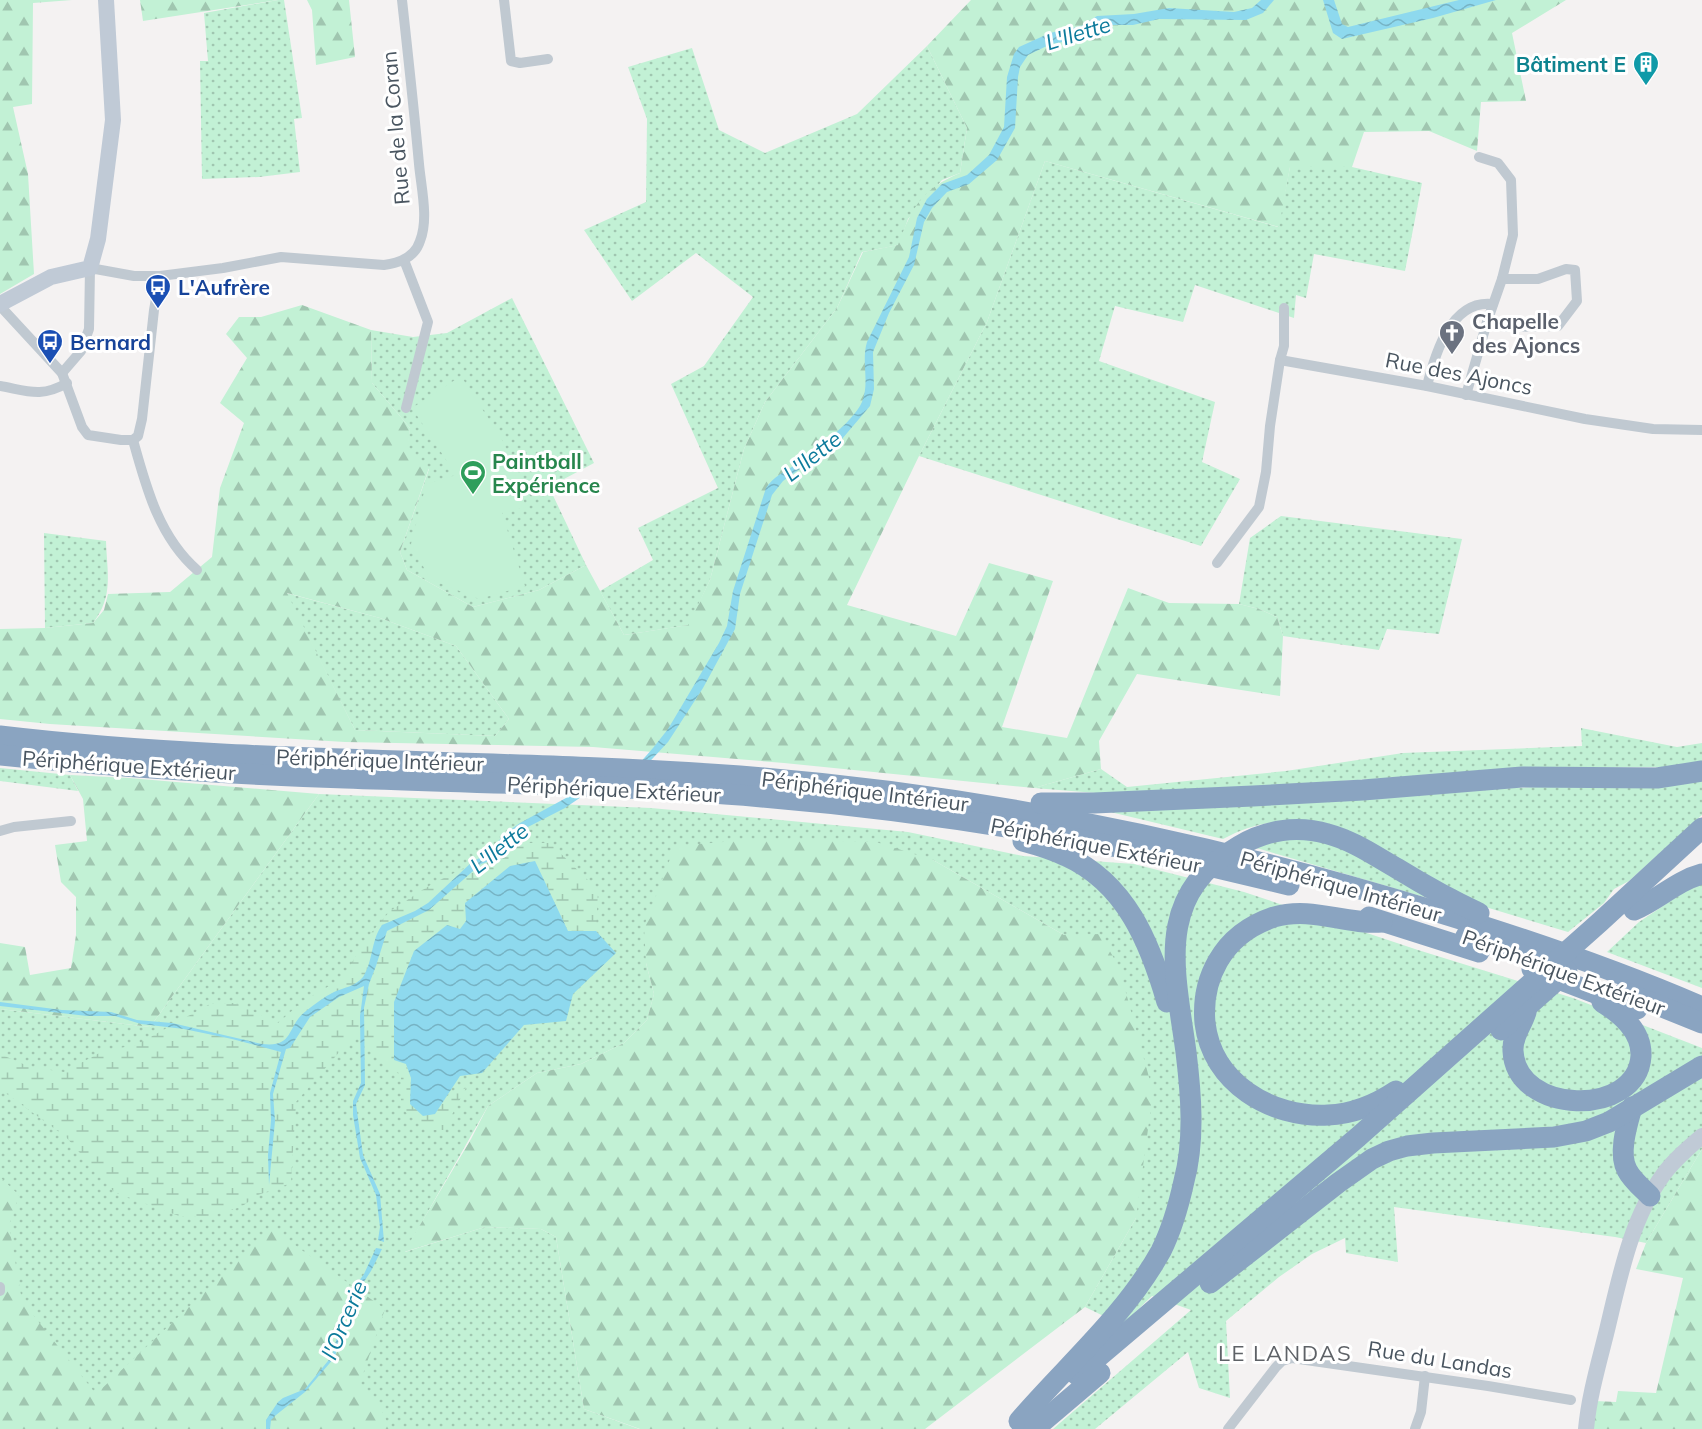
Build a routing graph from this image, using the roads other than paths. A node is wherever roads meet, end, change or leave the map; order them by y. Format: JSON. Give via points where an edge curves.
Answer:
{"nodes":[{"id":1,"x":106,"y":0,"type":"edge"},
{"id":2,"x":402,"y":0,"type":"edge"},
{"id":3,"x":504,"y":0,"type":"edge"},
{"id":4,"x":548,"y":58,"type":"dead end"},
{"id":5,"x":1479,"y":157,"type":"dead end"},
{"id":6,"x":404,"y":260,"type":"junction"},
{"id":7,"x":90,"y":268,"type":"junction"},
{"id":8,"x":160,"y":276,"type":"junction"},
{"id":9,"x":1502,"y":279,"type":"junction"},
{"id":10,"x":1493,"y":304,"type":"junction"},
{"id":11,"x":0,"y":305,"type":"edge"},
{"id":12,"x":1284,"y":308,"type":"dead end"},
{"id":13,"x":1487,"y":322,"type":"junction"},
{"id":14,"x":1280,"y":360,"type":"junction"},
{"id":15,"x":64,"y":378,"type":"junction"},
{"id":16,"x":0,"y":386,"type":"edge"},
{"id":17,"x":1427,"y":386,"type":"junction"},
{"id":18,"x":1466,"y":394,"type":"junction"},
{"id":19,"x":406,"y":408,"type":"dead end"},
{"id":20,"x":1702,"y":430,"type":"edge"},
{"id":21,"x":133,"y":440,"type":"junction"},
{"id":22,"x":1217,"y":563,"type":"dead end"},
{"id":23,"x":197,"y":570,"type":"dead end"},
{"id":24,"x":0,"y":736,"type":"edge"},
{"id":25,"x":0,"y":755,"type":"edge"},
{"id":26,"x":1702,"y":771,"type":"edge"},
{"id":27,"x":655,"y":781,"type":"junction"},
{"id":28,"x":930,"y":797,"type":"junction"},
{"id":29,"x":71,"y":821,"type":"dead end"},
{"id":30,"x":966,"y":821,"type":"junction"},
{"id":31,"x":1702,"y":828,"type":"edge"},
{"id":32,"x":0,"y":831,"type":"edge"},
{"id":33,"x":1702,"y":841,"type":"edge"},
{"id":34,"x":1702,"y":848,"type":"edge"},
{"id":35,"x":1702,"y":874,"type":"edge"},
{"id":36,"x":1268,"y":880,"type":"junction"},
{"id":37,"x":1634,"y":910,"type":"junction"},
{"id":38,"x":1382,"y":922,"type":"junction"},
{"id":39,"x":1604,"y":923,"type":"junction"},
{"id":40,"x":1502,"y":933,"type":"junction"},
{"id":41,"x":1590,"y":990,"type":"junction"},
{"id":42,"x":1692,"y":998,"type":"edge"},
{"id":43,"x":1525,"y":1002,"type":"junction"},
{"id":44,"x":1702,"y":1007,"type":"edge"},
{"id":45,"x":1702,"y":1023,"type":"edge"},
{"id":46,"x":1702,"y":1034,"type":"edge"},
{"id":47,"x":1702,"y":1066,"type":"edge"},
{"id":48,"x":1442,"y":1069,"type":"junction"},
{"id":49,"x":1189,"y":1104,"type":"junction"},
{"id":50,"x":1632,"y":1107,"type":"junction"},
{"id":51,"x":1702,"y":1136,"type":"edge"},
{"id":52,"x":1650,"y":1196,"type":"junction"},
{"id":53,"x":1218,"y":1267,"type":"junction"},
{"id":54,"x":1190,"y":1291,"type":"junction"},
{"id":55,"x":1425,"y":1376,"type":"junction"},
{"id":56,"x":1571,"y":1400,"type":"dead end"},
{"id":57,"x":1021,"y":1426,"type":"edge"},
{"id":58,"x":1228,"y":1429,"type":"edge"},
{"id":59,"x":1415,"y":1429,"type":"edge"},
{"id":60,"x":1586,"y":1429,"type":"edge"}],
"edges":[{"from":1,"to":7,"type":"street","via":[[112,120],[99,239]]},
{"from":2,"to":6,"type":"street","name":"Rue de la Coran","via":[[423,216],[423,232],[416,250]]},
{"from":3,"to":4,"type":"street","via":[[511,61]]},
{"from":5,"to":9,"type":"street","via":[[1498,163],[1511,180],[1513,235]]},
{"from":6,"to":8,"type":"street","via":[[380,265],[281,258]]},
{"from":6,"to":19,"type":"street","via":[[428,322]]},
{"from":7,"to":8,"type":"street"},
{"from":7,"to":11,"type":"street","via":[[51,277]]},
{"from":7,"to":15,"type":"street","via":[[89,329]]},
{"from":8,"to":21,"type":"street","via":[[142,419],[138,436]]},
{"from":9,"to":10,"type":"street"},
{"from":9,"to":13,"type":"street","via":[[1539,279],[1566,269],[1575,270],[1577,301],[1558,326],[1505,327]]},
{"from":10,"to":13,"type":"street"},
{"from":10,"to":17,"type":"street","via":[[1468,308],[1455,320],[1432,365]]},
{"from":11,"to":15,"type":"street"},
{"from":12,"to":14,"type":"street"},
{"from":13,"to":18,"type":"street"},
{"from":14,"to":17,"type":"street","name":"Rue des Ajoncs"},
{"from":14,"to":22,"type":"street","via":[[1259,507]]},
{"from":15,"to":16,"type":"street","via":[[54,390],[41,393]]},
{"from":15,"to":21,"type":"street","via":[[88,435]]},
{"from":17,"to":18,"type":"street","name":"Rue des Ajoncs"},
{"from":18,"to":20,"type":"street","name":"Rue des Ajoncs","via":[[1585,419],[1653,429]]},
{"from":21,"to":23,"type":"street","via":[[161,522],[176,549]]},
{"from":24,"to":27,"type":"highway","name":"Périphérique Intérieur","via":[[185,752],[577,767]]},
{"from":25,"to":27,"type":"highway","name":"Périphérique Extérieur","via":[[223,773],[561,786]]},
{"from":26,"to":28,"type":"highway","via":[[1657,778],[1522,777],[1363,790],[1094,803],[1034,803],[949,790]]},
{"from":27,"to":28,"type":"highway","name":"Périphérique Intérieur","via":[[831,784]]},
{"from":27,"to":30,"type":"highway","name":"Périphérique Extérieur"},
{"from":28,"to":40,"type":"highway","name":"Périphérique Intérieur","via":[[1082,821],[1191,845],[1380,895]]},
{"from":29,"to":32,"type":"street"},
{"from":30,"to":36,"type":"highway","name":"Périphérique Extérieur","via":[[1089,841]]},
{"from":30,"to":49,"type":"highway","via":[[984,834],[1021,840],[1069,857],[1100,877],[1124,902],[1155,960],[1167,1001],[1181,1086]]},
{"from":31,"to":39,"type":"highway"},
{"from":33,"to":39,"type":"highway"},
{"from":34,"to":37,"type":"highway"},
{"from":35,"to":37,"type":"highway"},
{"from":36,"to":38,"type":"highway","via":[[1271,890]]},
{"from":36,"to":45,"type":"highway","name":"Périphérique Extérieur","via":[[1464,935]]},
{"from":37,"to":43,"type":"highway"},
{"from":38,"to":41,"type":"highway"},
{"from":38,"to":48,"type":"highway","via":[[1307,912],[1266,920],[1244,932],[1226,949],[1207,986],[1204,1016],[1211,1048],[1223,1070],[1253,1096],[1287,1111],[1315,1115],[1366,1108],[1432,1065]]},
{"from":39,"to":43,"type":"highway"},
{"from":40,"to":42,"type":"highway","name":"Périphérique Intérieur"},
{"from":40,"to":49,"type":"highway","via":[[1487,917],[1343,838],[1297,830],[1254,837],[1227,853],[1202,876],[1186,899],[1176,935],[1174,976]]},
{"from":41,"to":43,"type":"highway","via":[[1632,1027],[1641,1052],[1633,1078],[1623,1088],[1600,1098],[1572,1100],[1550,1096],[1523,1078],[1514,1059],[1513,1043]]},
{"from":41,"to":46,"type":"highway"},
{"from":42,"to":44,"type":"highway","name":"Périphérique Intérieur"},
{"from":43,"to":48,"type":"highway","via":[[1451,1073]]},
{"from":47,"to":50,"type":"highway"},
{"from":48,"to":53,"type":"highway"},
{"from":49,"to":57,"type":"highway","via":[[1185,1177],[1161,1251],[1114,1318]]},
{"from":50,"to":52,"type":"highway","via":[[1624,1161]]},
{"from":50,"to":53,"type":"highway","via":[[1598,1127],[1571,1136],[1433,1143],[1389,1151]]},
{"from":51,"to":52,"type":"street","via":[[1673,1162]]},
{"from":52,"to":60,"type":"street","via":[[1625,1259]]},
{"from":53,"to":54,"type":"highway"},
{"from":54,"to":57,"type":"highway","via":[[1062,1388]]},
{"from":54,"to":57,"type":"highway","via":[[1131,1346]]},
{"from":55,"to":56,"type":"street","name":"Rue du Landas"},
{"from":55,"to":58,"type":"street","name":"Rue du Landas","via":[[1292,1358],[1282,1361]]},
{"from":55,"to":59,"type":"street"}]}
